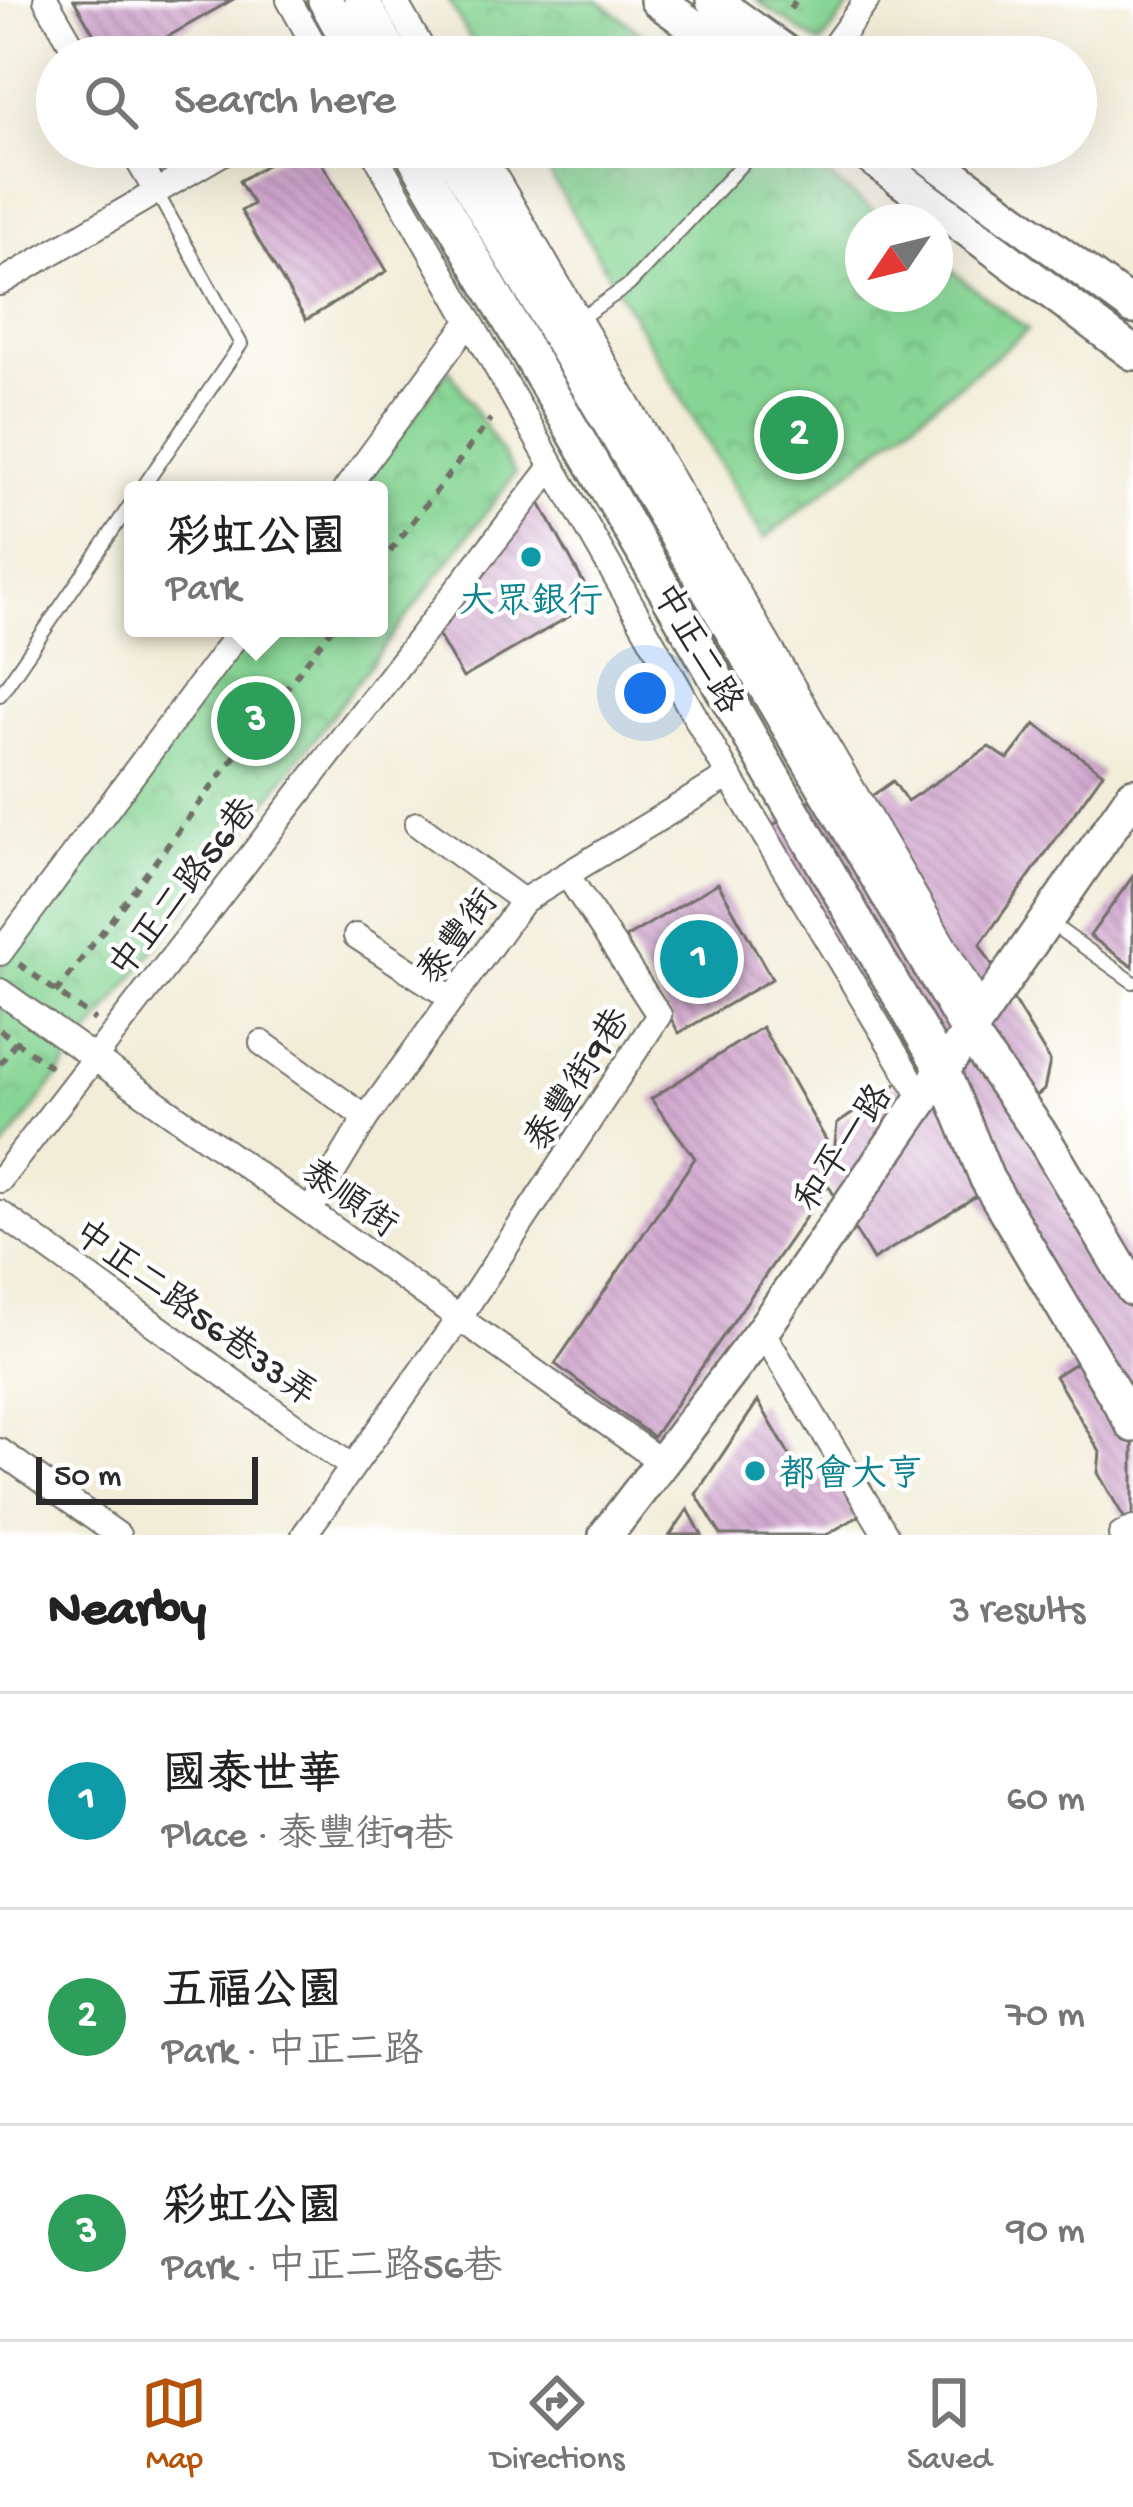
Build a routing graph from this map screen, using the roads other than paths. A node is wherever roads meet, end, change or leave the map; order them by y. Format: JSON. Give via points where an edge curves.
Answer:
{"nodes":[{"id":1,"x":46,"y":0,"type":"edge"},
{"id":2,"x":289,"y":0,"type":"edge"},
{"id":3,"x":325,"y":0,"type":"edge"},
{"id":4,"x":361,"y":0,"type":"edge"},
{"id":5,"x":394,"y":0,"type":"edge"},
{"id":6,"x":657,"y":0,"type":"edge"},
{"id":7,"x":867,"y":0,"type":"edge"},
{"id":8,"x":713,"y":8,"type":"edge"},
{"id":9,"x":67,"y":36,"type":"edge"},
{"id":10,"x":309,"y":36,"type":"edge"},
{"id":11,"x":346,"y":36,"type":"edge"},
{"id":12,"x":382,"y":36,"type":"edge"},
{"id":13,"x":415,"y":36,"type":"edge"},
{"id":14,"x":726,"y":36,"type":"edge"},
{"id":15,"x":758,"y":36,"type":"edge"},
{"id":16,"x":841,"y":36,"type":"edge"},
{"id":17,"x":142,"y":168,"type":"edge"},
{"id":18,"x":198,"y":168,"type":"edge"},
{"id":19,"x":383,"y":168,"type":"edge"},
{"id":20,"x":422,"y":168,"type":"edge"},
{"id":21,"x":461,"y":168,"type":"edge"},
{"id":22,"x":490,"y":168,"type":"edge"},
{"id":23,"x":738,"y":168,"type":"edge"},
{"id":24,"x":885,"y":168,"type":"edge"},
{"id":25,"x":944,"y":168,"type":"edge"},
{"id":26,"x":157,"y":193,"type":"junction"},
{"id":27,"x":0,"y":283,"type":"edge"},
{"id":28,"x":1133,"y":307,"type":"edge"},
{"id":29,"x":577,"y":320,"type":"junction"},
{"id":30,"x":469,"y":322,"type":"junction"},
{"id":31,"x":1133,"y":353,"type":"edge"},
{"id":32,"x":551,"y":467,"type":"junction"},
{"id":33,"x":147,"y":481,"type":"edge"},
{"id":34,"x":352,"y":481,"type":"edge"},
{"id":35,"x":124,"y":514,"type":"edge"},
{"id":36,"x":235,"y":637,"type":"edge"},
{"id":37,"x":0,"y":695,"type":"edge"},
{"id":38,"x":729,"y":776,"type":"junction"},
{"id":39,"x":1133,"y":795,"type":"edge"},
{"id":40,"x":417,"y":824,"type":"dead end"},
{"id":41,"x":568,"y":877,"type":"junction"},
{"id":42,"x":523,"y":902,"type":"junction"},
{"id":43,"x":1045,"y":920,"type":"junction"},
{"id":44,"x":356,"y":936,"type":"dead end"},
{"id":45,"x":1,"y":952,"type":"edge"},
{"id":46,"x":1133,"y":982,"type":"edge"},
{"id":47,"x":0,"y":991,"type":"edge"},
{"id":48,"x":452,"y":999,"type":"junction"},
{"id":49,"x":975,"y":1021,"type":"junction"},
{"id":50,"x":262,"y":1042,"type":"dead end"},
{"id":51,"x":94,"y":1057,"type":"junction"},
{"id":52,"x":942,"y":1069,"type":"junction"},
{"id":53,"x":922,"y":1098,"type":"junction"},
{"id":54,"x":366,"y":1118,"type":"junction"},
{"id":55,"x":983,"y":1172,"type":"junction"},
{"id":56,"x":0,"y":1180,"type":"edge"},
{"id":57,"x":310,"y":1211,"type":"junction"},
{"id":58,"x":0,"y":1214,"type":"edge"},
{"id":59,"x":1133,"y":1288,"type":"edge"},
{"id":60,"x":458,"y":1318,"type":"junction"},
{"id":61,"x":762,"y":1331,"type":"junction"},
{"id":62,"x":1133,"y":1425,"type":"edge"},
{"id":63,"x":0,"y":1451,"type":"edge"},
{"id":64,"x":660,"y":1461,"type":"junction"},
{"id":65,"x":352,"y":1467,"type":"junction"},
{"id":66,"x":1133,"y":1528,"type":"edge"},
{"id":67,"x":118,"y":1535,"type":"edge"},
{"id":68,"x":304,"y":1535,"type":"edge"},
{"id":69,"x":606,"y":1535,"type":"edge"},
{"id":70,"x":886,"y":1535,"type":"edge"},
{"id":71,"x":1120,"y":1535,"type":"edge"}],
"edges":[{"from":1,"to":9,"type":"street"},
{"from":2,"to":10,"type":"street"},
{"from":3,"to":11,"type":"street"},
{"from":4,"to":12,"type":"street"},
{"from":5,"to":13,"type":"street"},
{"from":6,"to":8,"type":"street"},
{"from":7,"to":16,"type":"street"},
{"from":8,"to":14,"type":"street"},
{"from":8,"to":15,"type":"street"},
{"from":17,"to":26,"type":"street"},
{"from":18,"to":26,"type":"street"},
{"from":19,"to":30,"type":"street","name":"中正二路"},
{"from":20,"to":52,"type":"street","name":"中正二路"},
{"from":21,"to":49,"type":"street","name":"中正二路"},
{"from":22,"to":29,"type":"street","name":"中正二路"},
{"from":23,"to":29,"type":"lane","via":[[629,285]]},
{"from":24,"to":31,"type":"street"},
{"from":25,"to":28,"type":"street"},
{"from":26,"to":27,"type":"street"},
{"from":26,"to":33,"type":"lane","via":[[241,344]]},
{"from":29,"to":49,"type":"street","name":"中正二路"},
{"from":30,"to":32,"type":"street","name":"中正二路"},
{"from":30,"to":34,"type":"street"},
{"from":32,"to":38,"type":"street","name":"中正二路"},
{"from":32,"to":51,"type":"street","name":"中正二路56巷"},
{"from":35,"to":37,"type":"lane"},
{"from":36,"to":45,"type":"street"},
{"from":38,"to":41,"type":"street","name":"泰豐街"},
{"from":38,"to":53,"type":"street","name":"中正二路"},
{"from":39,"to":43,"type":"street","name":"和平一路"},
{"from":40,"to":42,"type":"street"},
{"from":41,"to":42,"type":"street","name":"泰豐街"},
{"from":41,"to":60,"type":"street","name":"泰豐街9巷","via":[[659,1015]]},
{"from":42,"to":48,"type":"street","name":"泰豐街"},
{"from":43,"to":46,"type":"lane"},
{"from":43,"to":49,"type":"street","name":"和平一路"},
{"from":44,"to":48,"type":"street"},
{"from":47,"to":51,"type":"street","name":"泰順街"},
{"from":48,"to":54,"type":"street","name":"泰豐街"},
{"from":49,"to":52,"type":"street","name":"和平一路"},
{"from":49,"to":59,"type":"street","name":"中正二路"},
{"from":50,"to":54,"type":"street"},
{"from":51,"to":56,"type":"street","name":"中正二路56巷"},
{"from":51,"to":57,"type":"street","name":"泰順街"},
{"from":52,"to":53,"type":"street","name":"和平一路"},
{"from":52,"to":55,"type":"street","name":"中正二路"},
{"from":53,"to":55,"type":"street","name":"中正二路"},
{"from":53,"to":61,"type":"street","name":"和平一路"},
{"from":54,"to":57,"type":"street","name":"泰豐街"},
{"from":55,"to":62,"type":"street","name":"中正二路"},
{"from":57,"to":60,"type":"street","name":"泰順街"},
{"from":58,"to":65,"type":"street","name":"中正二路56巷33弄"},
{"from":60,"to":64,"type":"street","name":"泰順街"},
{"from":60,"to":65,"type":"street"},
{"from":61,"to":64,"type":"street","name":"和平一路"},
{"from":61,"to":70,"type":"street"},
{"from":63,"to":67,"type":"street"},
{"from":64,"to":69,"type":"street","name":"和平一路"},
{"from":65,"to":68,"type":"street"},
{"from":66,"to":71,"type":"street"}]}
